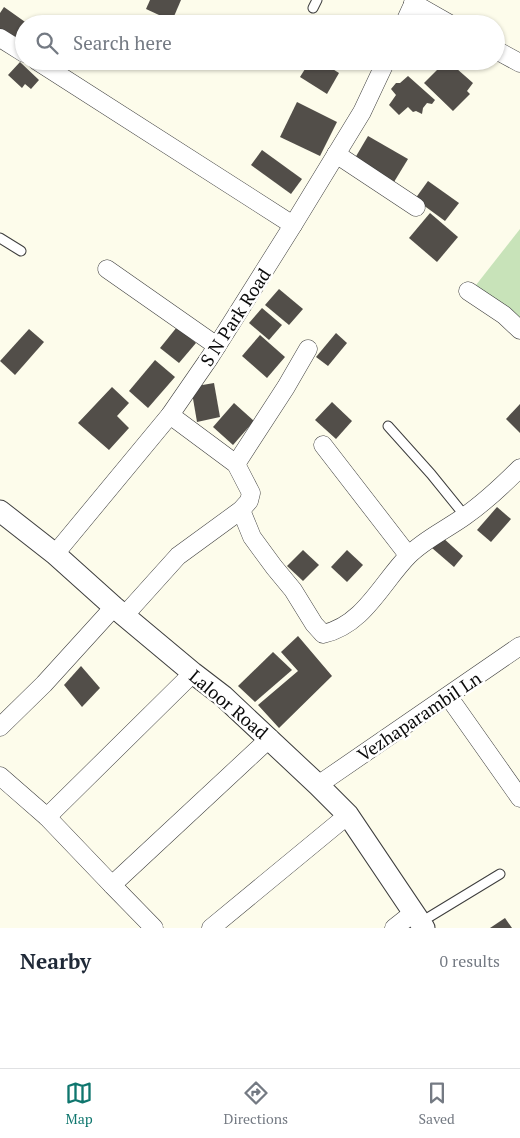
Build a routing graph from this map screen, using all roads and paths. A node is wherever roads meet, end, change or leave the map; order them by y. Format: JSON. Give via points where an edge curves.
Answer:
{"nodes":[{"id":1,"x":414,"y":1,"type":"edge"},
{"id":2,"x":408,"y":15,"type":"edge"},
{"id":3,"x":436,"y":15,"type":"edge"},
{"id":4,"x":0,"y":38,"type":"edge"},
{"id":5,"x":15,"y":47,"type":"edge"},
{"id":6,"x":505,"y":55,"type":"edge"},
{"id":7,"x":520,"y":63,"type":"edge"},
{"id":8,"x":51,"y":70,"type":"edge"},
{"id":9,"x":382,"y":70,"type":"edge"},
{"id":10,"x":336,"y":154,"type":"junction"},
{"id":11,"x":416,"y":206,"type":"dead end"},
{"id":12,"x":293,"y":224,"type":"junction"},
{"id":13,"x":0,"y":238,"type":"edge"},
{"id":14,"x":21,"y":251,"type":"dead end"},
{"id":15,"x":107,"y":269,"type":"dead end"},
{"id":16,"x":468,"y":290,"type":"dead end"},
{"id":17,"x":520,"y":330,"type":"edge"},
{"id":18,"x":217,"y":346,"type":"junction"},
{"id":19,"x":308,"y":349,"type":"dead end"},
{"id":20,"x":170,"y":415,"type":"junction"},
{"id":21,"x":388,"y":426,"type":"dead end"},
{"id":22,"x":323,"y":445,"type":"dead end"},
{"id":23,"x":236,"y":464,"type":"junction"},
{"id":24,"x":520,"y":468,"type":"edge"},
{"id":25,"x":241,"y":510,"type":"junction"},
{"id":26,"x":0,"y":511,"type":"edge"},
{"id":27,"x":465,"y":516,"type":"junction"},
{"id":28,"x":55,"y":554,"type":"junction"},
{"id":29,"x":408,"y":555,"type":"junction"},
{"id":30,"x":119,"y":612,"type":"junction"},
{"id":31,"x":520,"y":646,"type":"edge"},
{"id":32,"x":192,"y":673,"type":"junction"},
{"id":33,"x":448,"y":696,"type":"junction"},
{"id":34,"x":0,"y":727,"type":"edge"},
{"id":35,"x":270,"y":738,"type":"junction"},
{"id":36,"x":0,"y":776,"type":"edge"},
{"id":37,"x":318,"y":785,"type":"junction"},
{"id":38,"x":520,"y":798,"type":"edge"},
{"id":39,"x":348,"y":815,"type":"junction"},
{"id":40,"x":47,"y":817,"type":"junction"},
{"id":41,"x":500,"y":874,"type":"dead end"},
{"id":42,"x":112,"y":885,"type":"junction"},
{"id":43,"x":419,"y":921,"type":"edge"},
{"id":44,"x":154,"y":928,"type":"edge"},
{"id":45,"x":212,"y":928,"type":"edge"},
{"id":46,"x":394,"y":928,"type":"edge"}],
"edges":[{"from":1,"to":2,"type":"street"},
{"from":1,"to":3,"type":"street"},
{"from":4,"to":5,"type":"street"},
{"from":6,"to":7,"type":"street"},
{"from":8,"to":12,"type":"street"},
{"from":9,"to":10,"type":"street","name":"S N Park Road","via":[[362,112]]},
{"from":10,"to":11,"type":"street"},
{"from":10,"to":12,"type":"street","name":"S N Park Road"},
{"from":12,"to":18,"type":"street","name":"S N Park Road"},
{"from":13,"to":14,"type":"lane"},
{"from":15,"to":18,"type":"street"},
{"from":16,"to":17,"type":"street"},
{"from":18,"to":20,"type":"street","name":"S N Park Road"},
{"from":19,"to":23,"type":"street"},
{"from":20,"to":23,"type":"street"},
{"from":20,"to":28,"type":"street","name":"S N Park Road"},
{"from":21,"to":27,"type":"lane"},
{"from":22,"to":29,"type":"street"},
{"from":23,"to":25,"type":"street","via":[[251,493]]},
{"from":24,"to":27,"type":"street"},
{"from":25,"to":29,"type":"street","via":[[252,537],[323,634],[344,625],[368,606]]},
{"from":25,"to":30,"type":"street","via":[[178,556]]},
{"from":26,"to":28,"type":"street","name":"Laloor Road"},
{"from":27,"to":29,"type":"street"},
{"from":28,"to":30,"type":"street","name":"Laloor Road"},
{"from":30,"to":32,"type":"street","name":"Laloor Road"},
{"from":30,"to":34,"type":"street"},
{"from":31,"to":33,"type":"street","name":"Vezhaparambil Ln"},
{"from":32,"to":35,"type":"street","name":"Laloor Road","via":[[224,696]]},
{"from":32,"to":40,"type":"street"},
{"from":33,"to":37,"type":"street","name":"Vezhaparambil Ln"},
{"from":33,"to":38,"type":"street"},
{"from":35,"to":37,"type":"street","name":"Laloor Road"},
{"from":35,"to":42,"type":"street"},
{"from":36,"to":40,"type":"street"},
{"from":37,"to":39,"type":"street","name":"Laloor Road"},
{"from":39,"to":43,"type":"street","name":"Laloor Road"},
{"from":39,"to":45,"type":"street"},
{"from":40,"to":42,"type":"street"},
{"from":41,"to":43,"type":"lane"},
{"from":42,"to":44,"type":"street"},
{"from":43,"to":46,"type":"street"}]}
